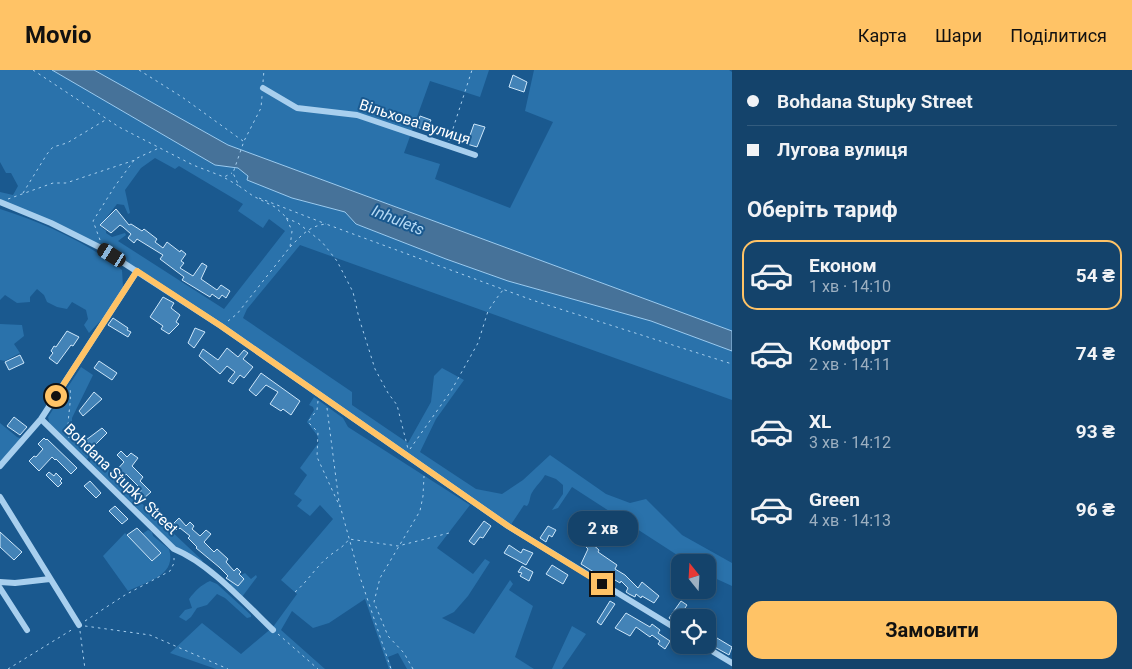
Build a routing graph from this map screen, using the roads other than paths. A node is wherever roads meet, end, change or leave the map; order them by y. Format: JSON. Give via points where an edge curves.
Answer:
{"nodes":[{"id":1,"x":263,"y":88,"type":"road end"},
{"id":2,"x":475,"y":155,"type":"dead end"},
{"id":3,"x":0,"y":202,"type":"edge"},
{"id":4,"x":137,"y":271,"type":"junction"},
{"id":5,"x":41,"y":419,"type":"junction"},
{"id":6,"x":0,"y":466,"type":"edge"},
{"id":7,"x":0,"y":497,"type":"edge"},
{"id":8,"x":50,"y":579,"type":"junction"},
{"id":9,"x":0,"y":582,"type":"edge"},
{"id":10,"x":0,"y":588,"type":"edge"},
{"id":11,"x":79,"y":625,"type":"road end"},
{"id":12,"x":671,"y":626,"type":"edge"},
{"id":13,"x":27,"y":630,"type":"dead end"},
{"id":14,"x":273,"y":630,"type":"road end"},
{"id":15,"x":716,"y":653,"type":"edge"},
{"id":16,"x":732,"y":663,"type":"edge"}],
"edges":[{"from":1,"to":2,"type":"street","name":"Вільхова вулиця","via":[[297,108],[357,115]]},
{"from":3,"to":4,"type":"street","via":[[99,247]]},
{"from":4,"to":5,"type":"street"},
{"from":4,"to":12,"type":"street","via":[[508,526]]},
{"from":5,"to":6,"type":"street"},
{"from":5,"to":14,"type":"street","name":"Bohdana Stupky Street","via":[[174,549],[194,559]]},
{"from":7,"to":8,"type":"street"},
{"from":8,"to":9,"type":"street"},
{"from":8,"to":11,"type":"street"},
{"from":10,"to":13,"type":"street"},
{"from":15,"to":16,"type":"street"}]}
